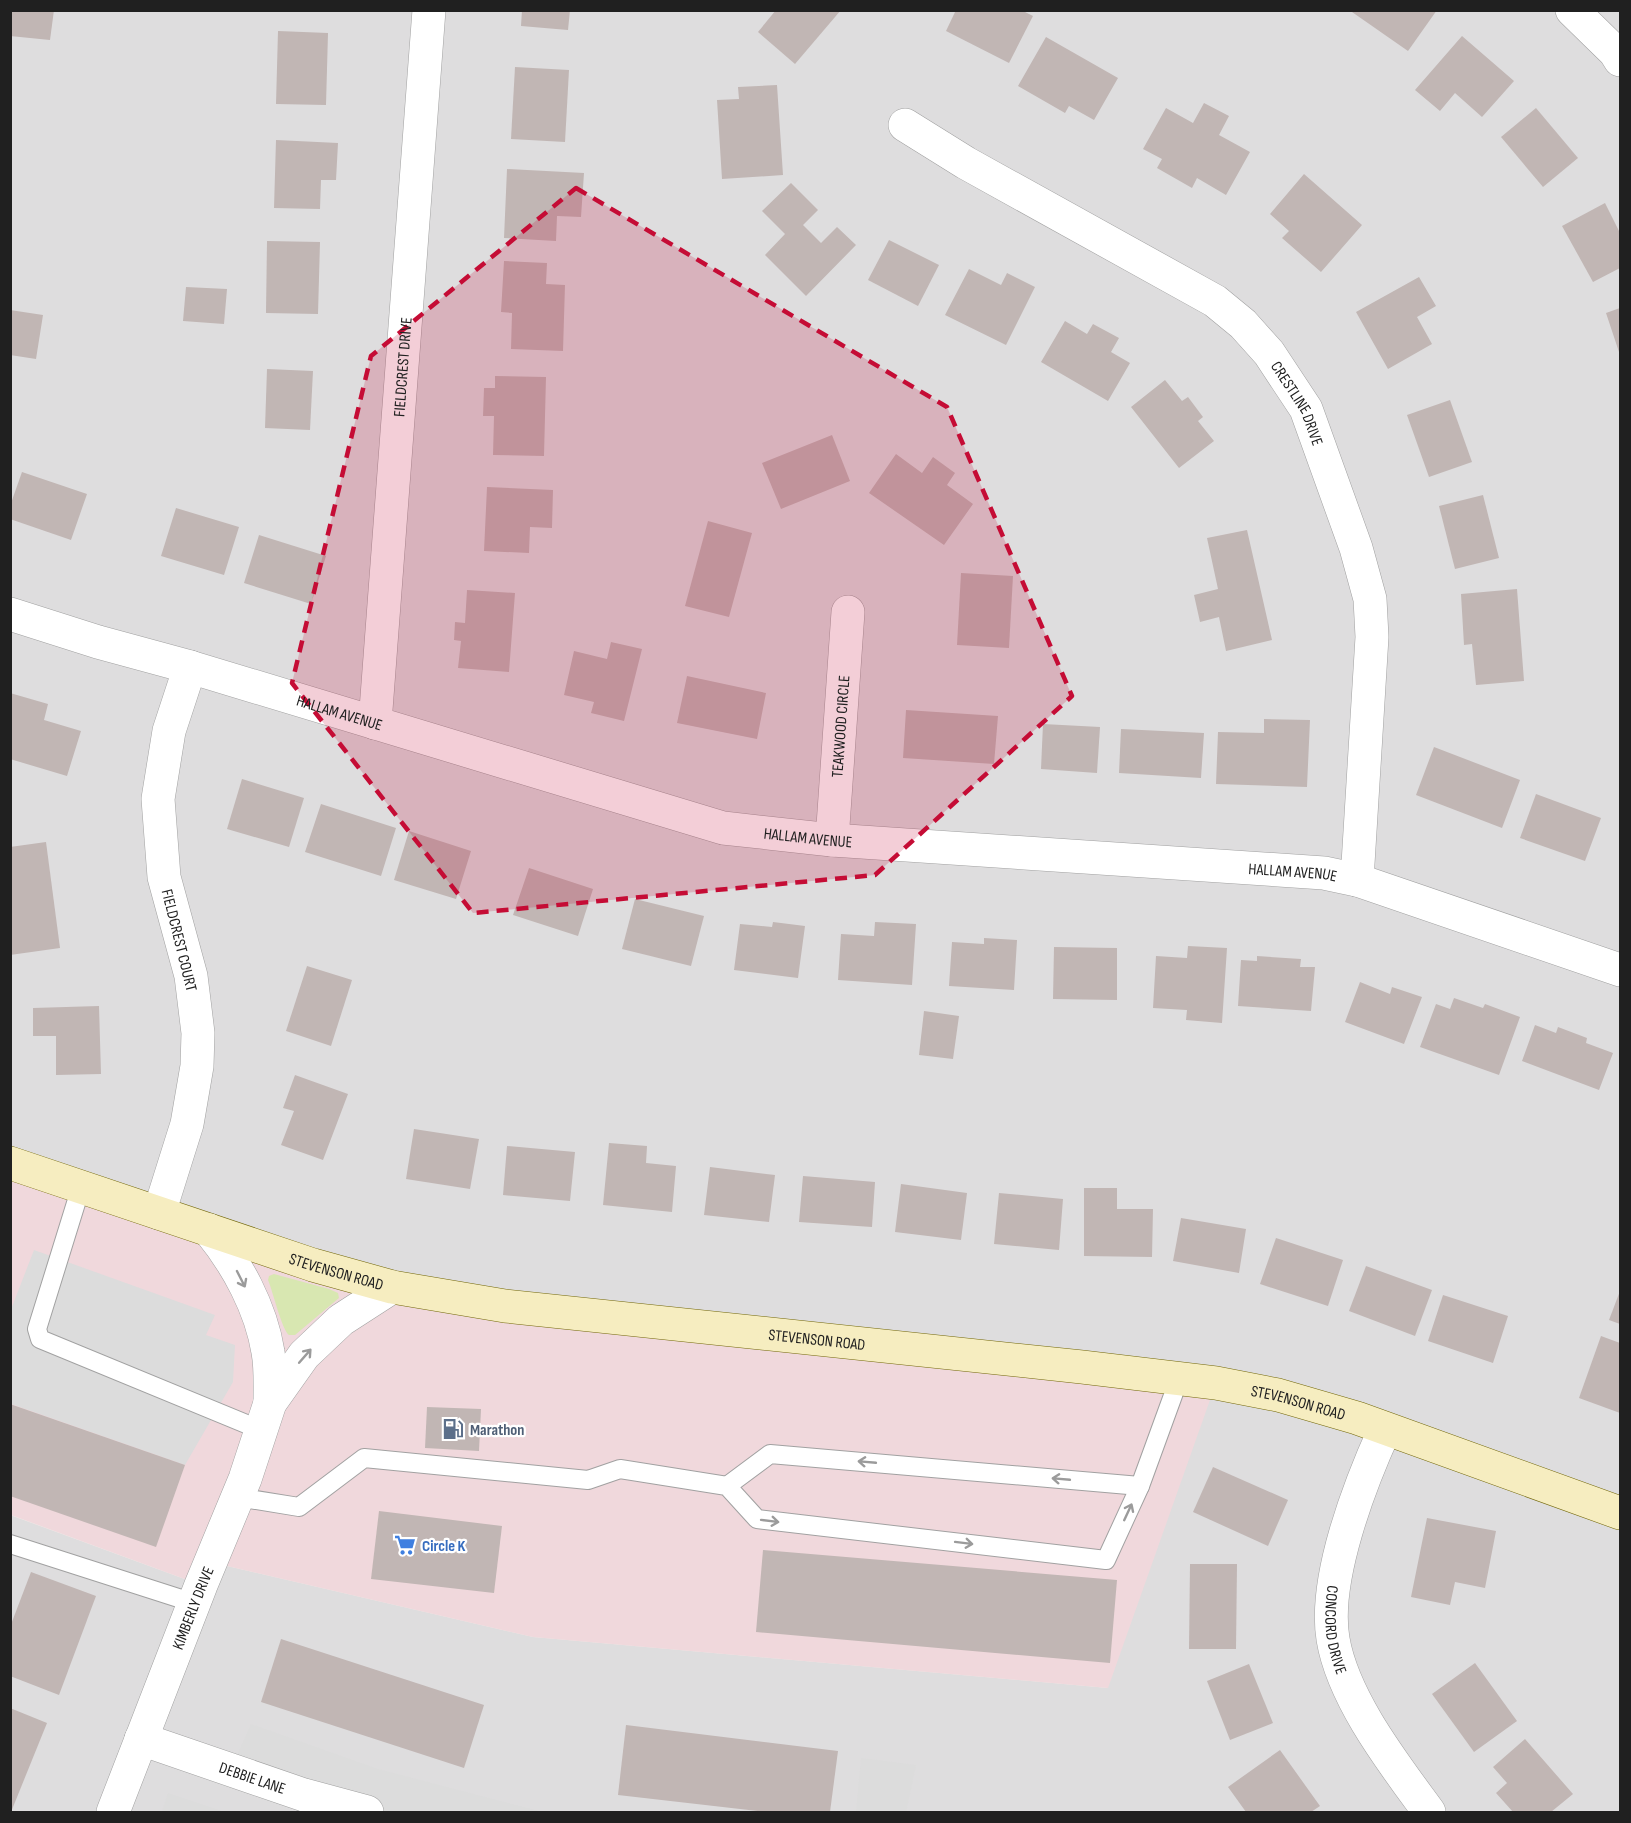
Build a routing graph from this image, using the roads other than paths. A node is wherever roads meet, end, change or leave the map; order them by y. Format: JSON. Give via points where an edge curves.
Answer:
{"nodes":[{"id":1,"x":429,"y":10,"type":"edge"},
{"id":2,"x":1572,"y":10,"type":"edge"},
{"id":3,"x":1620,"y":60,"type":"edge"},
{"id":4,"x":905,"y":125,"type":"dead end"},
{"id":5,"x":848,"y":612,"type":"dead end"},
{"id":6,"x":10,"y":614,"type":"edge"},
{"id":7,"x":190,"y":667,"type":"junction"},
{"id":8,"x":375,"y":723,"type":"junction"},
{"id":9,"x":832,"y":840,"type":"junction"},
{"id":10,"x":1357,"y":880,"type":"junction"},
{"id":11,"x":1620,"y":970,"type":"edge"},
{"id":12,"x":10,"y":1163,"type":"edge"},
{"id":13,"x":81,"y":1187,"type":"junction"},
{"id":14,"x":159,"y":1214,"type":"junction"},
{"id":15,"x":209,"y":1230,"type":"junction"},
{"id":16,"x":392,"y":1287,"type":"junction"},
{"id":17,"x":1179,"y":1379,"type":"junction"},
{"id":18,"x":266,"y":1416,"type":"junction"},
{"id":19,"x":1385,"y":1430,"type":"junction"},
{"id":20,"x":727,"y":1486,"type":"junction"},
{"id":21,"x":1140,"y":1486,"type":"junction"},
{"id":22,"x":237,"y":1497,"type":"junction"},
{"id":23,"x":1620,"y":1513,"type":"edge"},
{"id":24,"x":10,"y":1544,"type":"edge"},
{"id":25,"x":194,"y":1603,"type":"junction"},
{"id":26,"x":141,"y":1739,"type":"junction"},
{"id":27,"x":113,"y":1812,"type":"edge"},
{"id":28,"x":367,"y":1812,"type":"edge"},
{"id":29,"x":1429,"y":1812,"type":"edge"}],
"edges":[{"from":1,"to":8,"type":"street","name":"FIELDCREST DRIVE"},
{"from":2,"to":3,"type":"street"},
{"from":4,"to":10,"type":"street","name":"CRESTLINE DRIVE","via":[[1215,301],[1269,353],[1305,409],[1356,548],[1370,598],[1372,637]]},
{"from":5,"to":9,"type":"street","name":"TEAKWOOD CIRCLE"},
{"from":6,"to":7,"type":"street","name":"HALLAM AVENUE"},
{"from":7,"to":8,"type":"street","name":"HALLAM AVENUE"},
{"from":7,"to":14,"type":"street","name":"FIELDCREST COURT","via":[[169,731],[158,799],[164,877],[191,976],[198,1033],[197,1066],[187,1124]]},
{"from":8,"to":9,"type":"street","name":"HALLAM AVENUE","via":[[723,828]]},
{"from":9,"to":10,"type":"street","name":"HALLAM AVENUE","via":[[1324,873]]},
{"from":10,"to":11,"type":"street","name":"HALLAM AVENUE"},
{"from":12,"to":13,"type":"main road","name":"STEVENSON ROAD"},
{"from":13,"to":14,"type":"main road","name":"STEVENSON ROAD"},
{"from":13,"to":18,"type":"lane","via":[[37,1329],[40,1339]]},
{"from":14,"to":15,"type":"main road","name":"STEVENSON ROAD"},
{"from":15,"to":16,"type":"main road","name":"STEVENSON ROAD"},
{"from":15,"to":18,"type":"street","name":"KIMBERLY DRIVE","one_way":true,"via":[[240,1276],[261,1326],[268,1352]]},
{"from":16,"to":17,"type":"main road","name":"STEVENSON ROAD","via":[[505,1306]]},
{"from":18,"to":16,"type":"street","name":"KIMBERLY DRIVE","one_way":true,"via":[[304,1355],[341,1320]]},
{"from":17,"to":19,"type":"main road","name":"STEVENSON ROAD","via":[[1278,1395],[1358,1418]]},
{"from":17,"to":21,"type":"lane"},
{"from":18,"to":22,"type":"street","name":"KIMBERLY DRIVE"},
{"from":19,"to":23,"type":"main road","name":"STEVENSON ROAD"},
{"from":19,"to":29,"type":"street","name":"CONCORD DRIVE","via":[[1339,1554],[1331,1610],[1333,1639],[1343,1674],[1377,1739]]},
{"from":21,"to":20,"type":"lane","one_way":true,"via":[[770,1454]]},
{"from":20,"to":21,"type":"lane","one_way":true,"via":[[757,1519],[1106,1560]]},
{"from":20,"to":22,"type":"lane","via":[[621,1470],[588,1480],[364,1458],[299,1507]]},
{"from":22,"to":25,"type":"street","name":"KIMBERLY DRIVE"},
{"from":24,"to":25,"type":"lane"},
{"from":25,"to":26,"type":"street","name":"KIMBERLY DRIVE"},
{"from":26,"to":27,"type":"street","name":"KIMBERLY DRIVE"},
{"from":26,"to":28,"type":"street","name":"DEBBIE LANE","via":[[304,1795]]}]}
